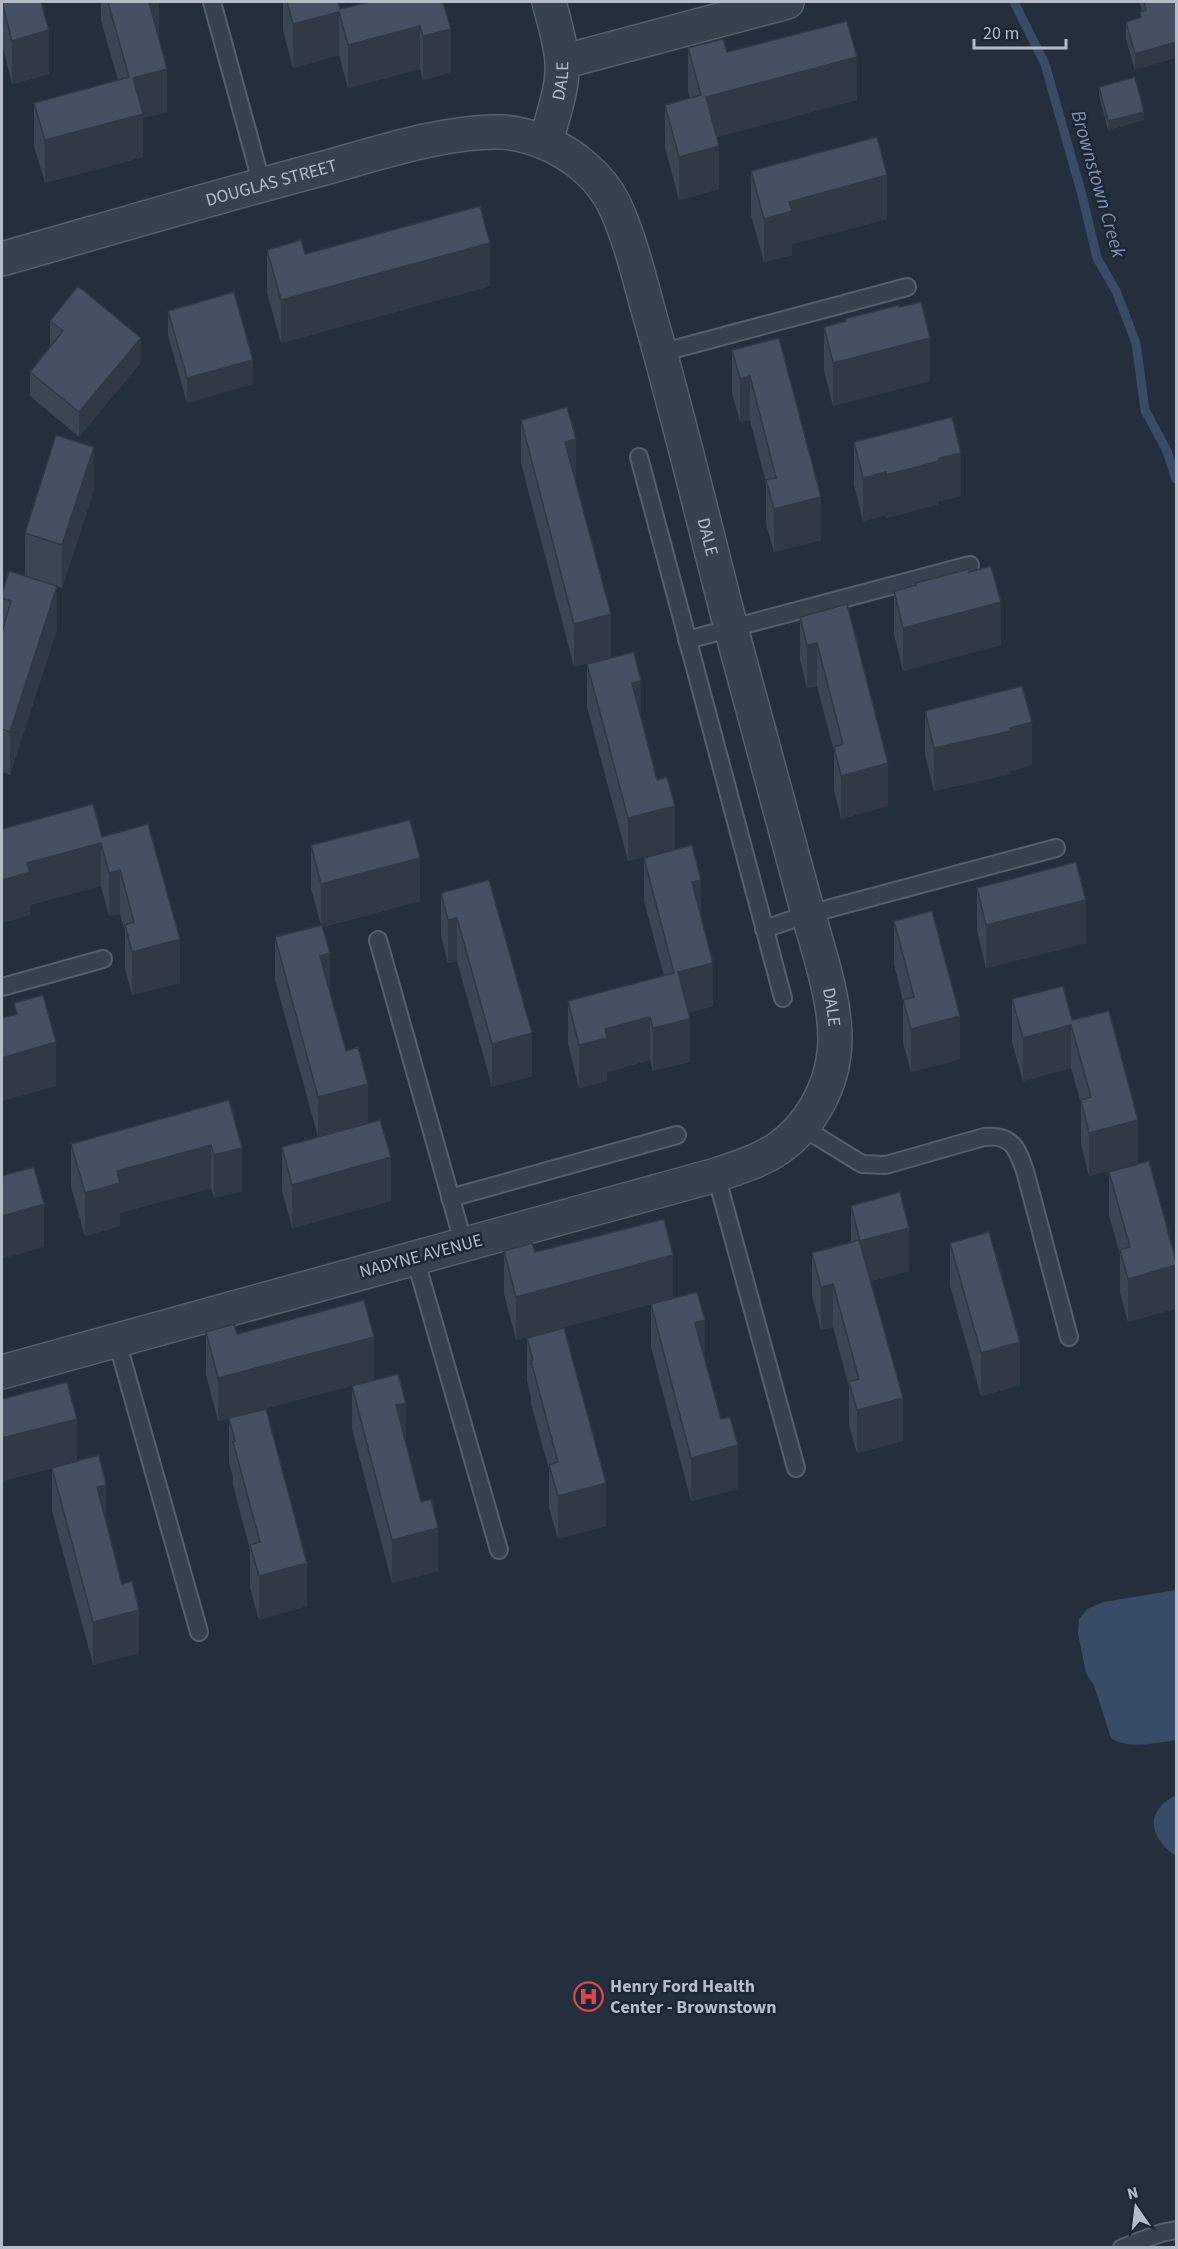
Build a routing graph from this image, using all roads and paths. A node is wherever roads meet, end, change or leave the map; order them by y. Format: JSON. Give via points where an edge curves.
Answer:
{"nodes":[{"id":1,"x":212,"y":2,"type":"edge"},
{"id":2,"x":549,"y":2,"type":"edge"},
{"id":3,"x":787,"y":2,"type":"edge"},
{"id":4,"x":562,"y":62,"type":"junction"},
{"id":5,"x":546,"y":143,"type":"junction"},
{"id":6,"x":262,"y":184,"type":"junction"},
{"id":7,"x":2,"y":259,"type":"edge"},
{"id":8,"x":907,"y":287,"type":"dead end"},
{"id":9,"x":660,"y":353,"type":"junction"},
{"id":10,"x":639,"y":457,"type":"dead end"},
{"id":11,"x":970,"y":565,"type":"dead end"},
{"id":12,"x":731,"y":628,"type":"junction"},
{"id":13,"x":687,"y":640,"type":"junction"},
{"id":14,"x":1056,"y":848,"type":"dead end"},
{"id":15,"x":808,"y":914,"type":"junction"},
{"id":16,"x":764,"y":929,"type":"junction"},
{"id":17,"x":378,"y":940,"type":"dead end"},
{"id":18,"x":103,"y":959,"type":"dead end"},
{"id":19,"x":2,"y":987,"type":"edge"},
{"id":20,"x":783,"y":998,"type":"dead end"},
{"id":21,"x":811,"y":1115,"type":"junction"},
{"id":22,"x":677,"y":1136,"type":"dead end"},
{"id":23,"x":716,"y":1175,"type":"junction"},
{"id":24,"x":450,"y":1198,"type":"junction"},
{"id":25,"x":464,"y":1245,"type":"junction"},
{"id":26,"x":415,"y":1258,"type":"junction"},
{"id":27,"x":1069,"y":1337,"type":"dead end"},
{"id":28,"x":117,"y":1341,"type":"junction"},
{"id":29,"x":2,"y":1372,"type":"edge"},
{"id":30,"x":796,"y":1468,"type":"dead end"},
{"id":31,"x":499,"y":1550,"type":"dead end"},
{"id":32,"x":199,"y":1632,"type":"dead end"},
{"id":33,"x":1176,"y":2230,"type":"edge"},
{"id":34,"x":1122,"y":2247,"type":"edge"}],
"edges":[{"from":1,"to":6,"type":"lane"},
{"from":2,"to":4,"type":"street","name":"DALE"},
{"from":3,"to":4,"type":"street"},
{"from":4,"to":5,"type":"street","name":"DALE"},
{"from":5,"to":6,"type":"street","name":"DOUGLAS STREET","via":[[502,132],[462,136],[424,142]]},
{"from":5,"to":9,"type":"street","name":"DALE","via":[[572,156],[611,198],[625,229]]},
{"from":6,"to":7,"type":"street","name":"DOUGLAS STREET"},
{"from":8,"to":9,"type":"lane"},
{"from":9,"to":12,"type":"street","name":"DALE"},
{"from":10,"to":13,"type":"lane"},
{"from":11,"to":12,"type":"lane"},
{"from":12,"to":13,"type":"lane"},
{"from":12,"to":15,"type":"street","name":"DALE"},
{"from":13,"to":16,"type":"lane"},
{"from":14,"to":15,"type":"lane"},
{"from":15,"to":16,"type":"lane"},
{"from":15,"to":21,"type":"street","name":"DALE","via":[[835,1026],[829,1078]]},
{"from":16,"to":20,"type":"lane"},
{"from":17,"to":24,"type":"lane"},
{"from":18,"to":19,"type":"lane"},
{"from":21,"to":23,"type":"street","name":"NADYNE AVENUE","via":[[779,1148],[752,1163]]},
{"from":21,"to":27,"type":"lane","via":[[862,1164],[886,1165],[995,1135],[1008,1140],[1016,1147],[1025,1171]]},
{"from":22,"to":24,"type":"lane"},
{"from":23,"to":25,"type":"street","name":"NADYNE AVENUE"},
{"from":23,"to":30,"type":"lane"},
{"from":24,"to":25,"type":"lane"},
{"from":25,"to":26,"type":"street","name":"NADYNE AVENUE"},
{"from":26,"to":28,"type":"street","name":"NADYNE AVENUE"},
{"from":26,"to":31,"type":"lane"},
{"from":28,"to":29,"type":"street","name":"NADYNE AVENUE"},
{"from":28,"to":32,"type":"lane"},
{"from":33,"to":34,"type":"lane"}]}
